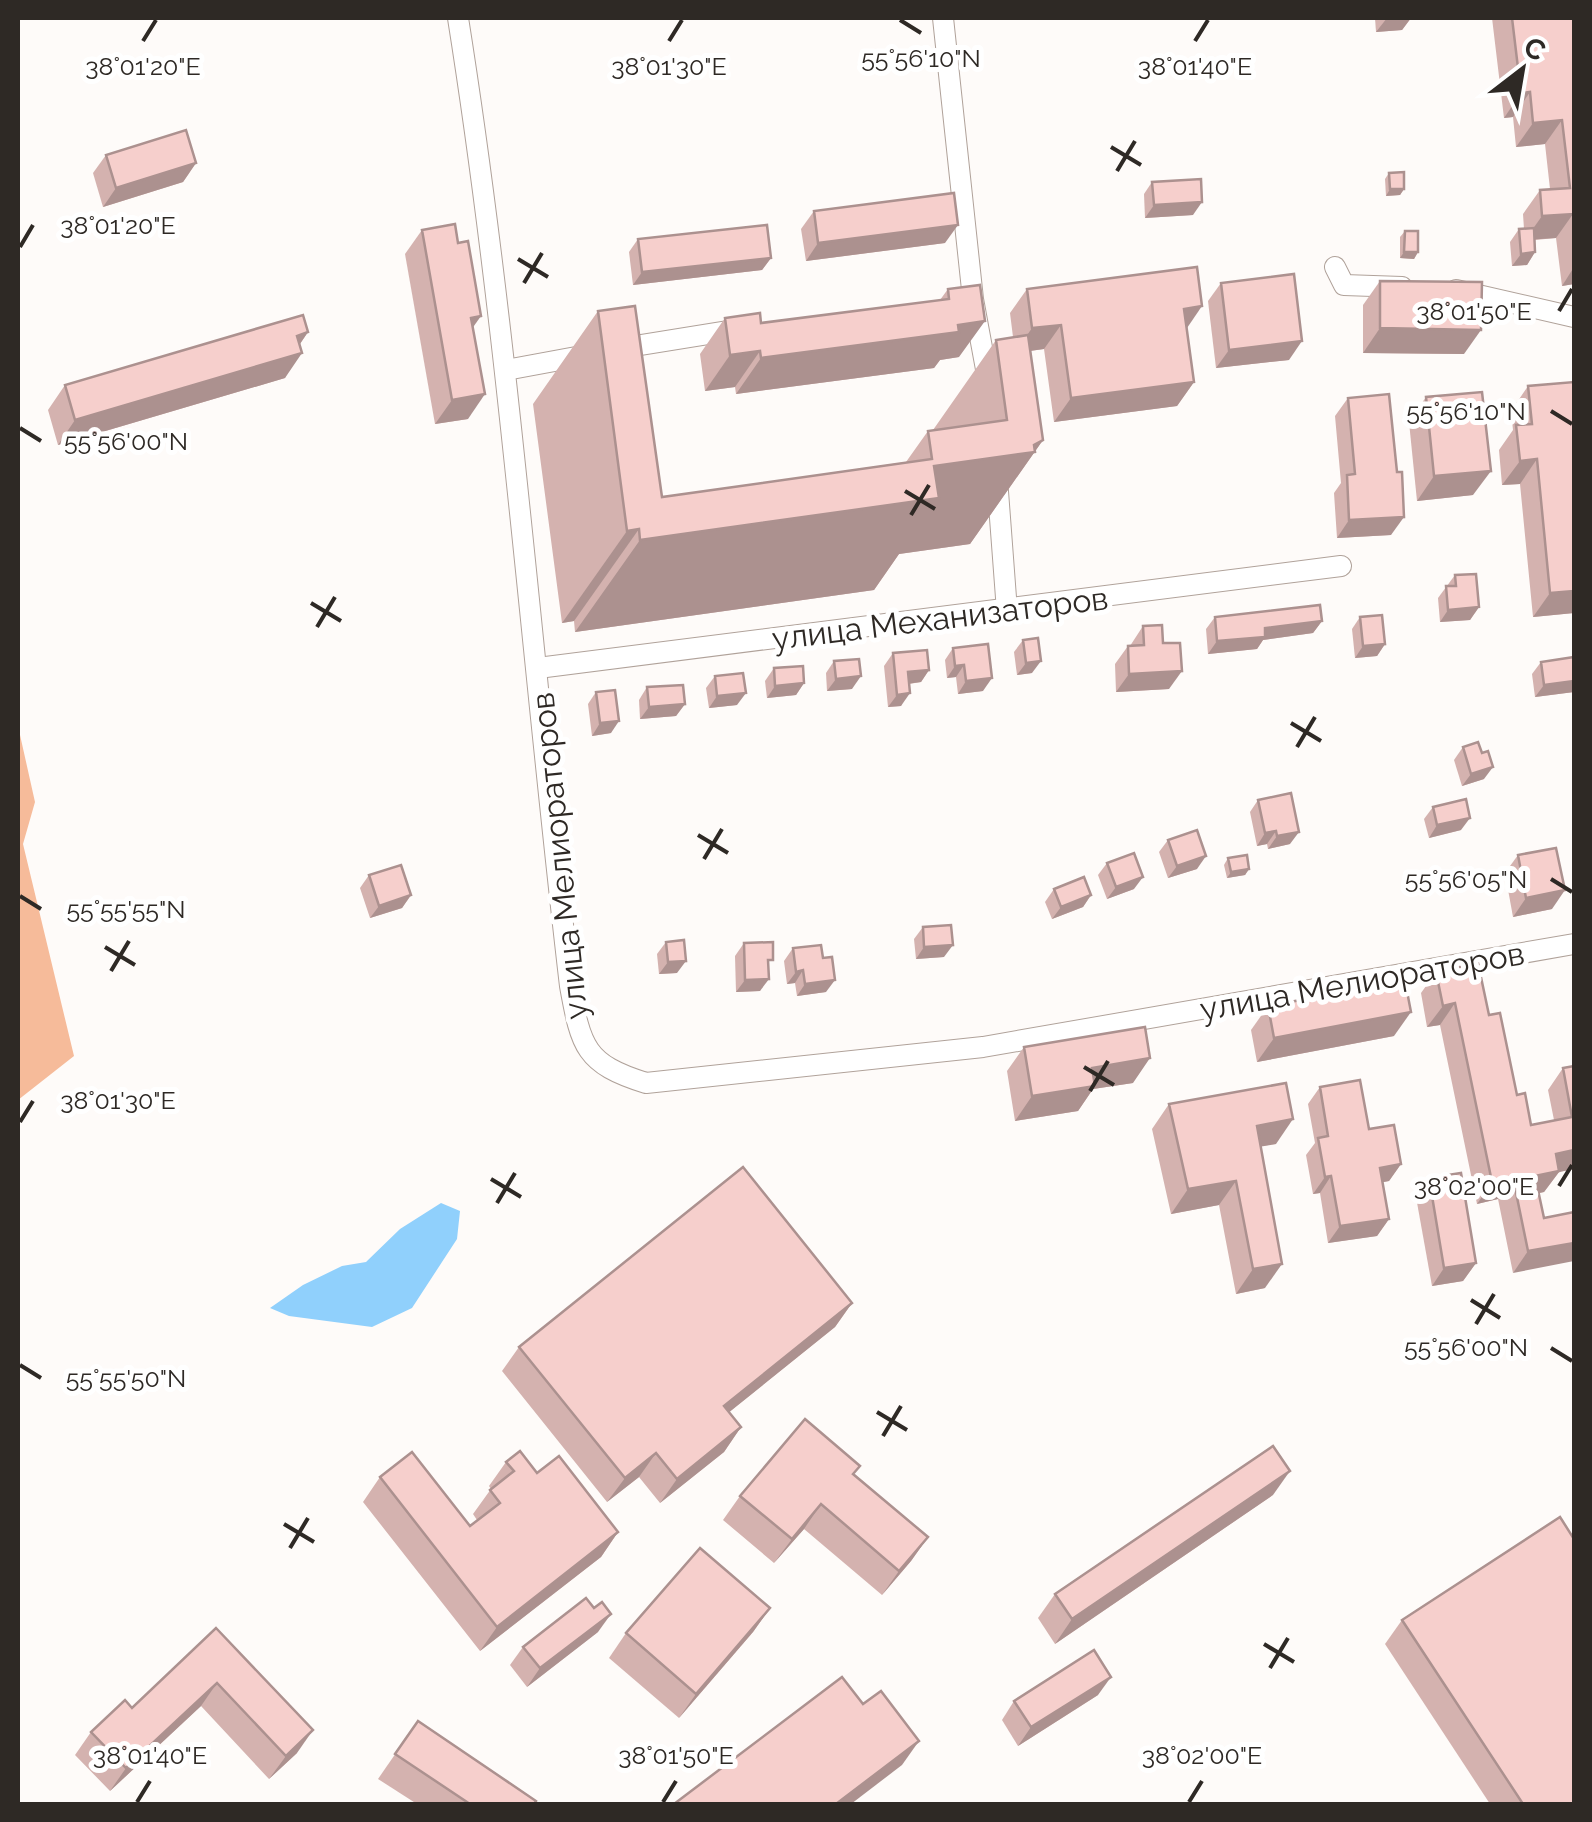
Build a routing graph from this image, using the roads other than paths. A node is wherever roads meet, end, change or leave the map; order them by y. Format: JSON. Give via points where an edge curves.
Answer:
{"nodes":[{"id":1,"x":458,"y":18,"type":"edge"},
{"id":2,"x":943,"y":18,"type":"edge"},
{"id":3,"x":1334,"y":267,"type":"dead end"},
{"id":4,"x":1574,"y":317,"type":"edge"},
{"id":5,"x":759,"y":326,"type":"edge"},
{"id":6,"x":506,"y":370,"type":"junction"},
{"id":7,"x":992,"y":408,"type":"edge"},
{"id":8,"x":996,"y":466,"type":"edge"},
{"id":9,"x":1342,"y":566,"type":"dead end"},
{"id":10,"x":1006,"y":611,"type":"junction"},
{"id":11,"x":538,"y":668,"type":"junction"},
{"id":12,"x":1574,"y":944,"type":"edge"}],
"edges":[{"from":1,"to":6,"type":"street","name":"улица Мелиораторов"},
{"from":2,"to":7,"type":"street","via":[[964,300]]},
{"from":3,"to":4,"type":"street","via":[[1344,284],[1467,290]]},
{"from":5,"to":6,"type":"street"},
{"from":6,"to":11,"type":"street","name":"улица Мелиораторов"},
{"from":8,"to":10,"type":"street"},
{"from":9,"to":10,"type":"street","name":"улица Механизаторов"},
{"from":10,"to":11,"type":"street","name":"улица Механизаторов"},
{"from":11,"to":12,"type":"street","name":"улица Мелиораторов","via":[[578,1034],[611,1072],[646,1084],[983,1047]]}]}
